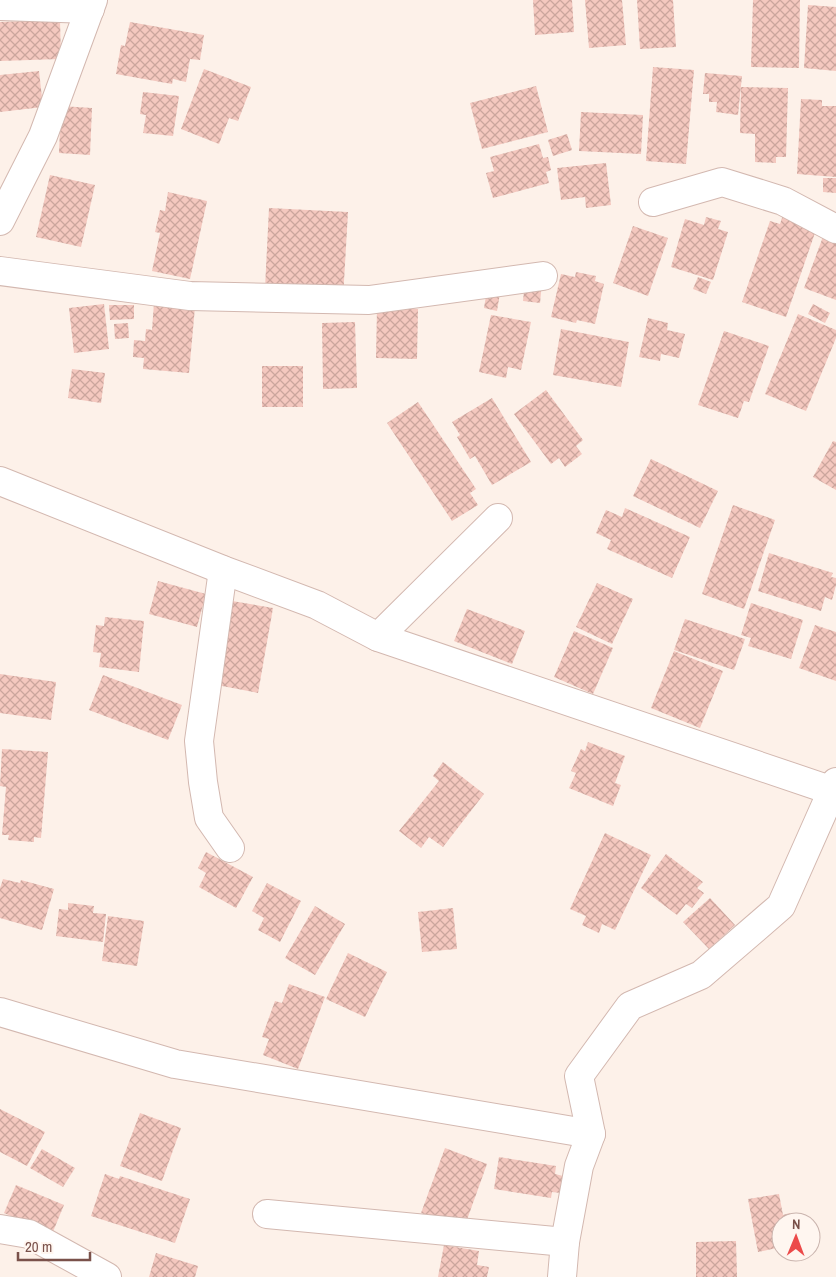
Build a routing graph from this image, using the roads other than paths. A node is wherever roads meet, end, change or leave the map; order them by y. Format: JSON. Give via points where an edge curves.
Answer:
{"nodes":[{"id":1,"x":92,"y":5,"type":"edge"},
{"id":2,"x":0,"y":6,"type":"edge"},
{"id":3,"x":653,"y":202,"type":"dead end"},
{"id":4,"x":0,"y":221,"type":"edge"},
{"id":5,"x":836,"y":229,"type":"edge"},
{"id":6,"x":0,"y":271,"type":"edge"},
{"id":7,"x":542,"y":276,"type":"dead end"},
{"id":8,"x":0,"y":481,"type":"edge"},
{"id":9,"x":498,"y":518,"type":"dead end"},
{"id":10,"x":223,"y":570,"type":"junction"},
{"id":11,"x":378,"y":637,"type":"junction"},
{"id":12,"x":834,"y":787,"type":"edge"},
{"id":13,"x":230,"y":848,"type":"dead end"},
{"id":14,"x":0,"y":1012,"type":"edge"},
{"id":15,"x":591,"y":1134,"type":"junction"},
{"id":16,"x":267,"y":1214,"type":"dead end"},
{"id":17,"x":0,"y":1229,"type":"edge"},
{"id":18,"x":565,"y":1242,"type":"junction"},
{"id":19,"x":107,"y":1277,"type":"edge"},
{"id":20,"x":562,"y":1277,"type":"edge"}],
"edges":[{"from":1,"to":2,"type":"street"},
{"from":1,"to":4,"type":"street","via":[[44,136]]},
{"from":3,"to":5,"type":"street","via":[[722,182],[783,201]]},
{"from":6,"to":7,"type":"street","via":[[190,296],[369,300]]},
{"from":8,"to":10,"type":"street"},
{"from":9,"to":11,"type":"street"},
{"from":10,"to":11,"type":"street","via":[[317,605]]},
{"from":10,"to":13,"type":"street","via":[[199,741],[209,818]]},
{"from":11,"to":12,"type":"street"},
{"from":12,"to":15,"type":"street","via":[[782,906],[701,975],[630,1006],[579,1076]]},
{"from":14,"to":15,"type":"street","via":[[175,1064]]},
{"from":15,"to":18,"type":"street","via":[[578,1166]]},
{"from":16,"to":18,"type":"street"},
{"from":17,"to":19,"type":"street","via":[[29,1234]]},
{"from":18,"to":20,"type":"street"}]}
